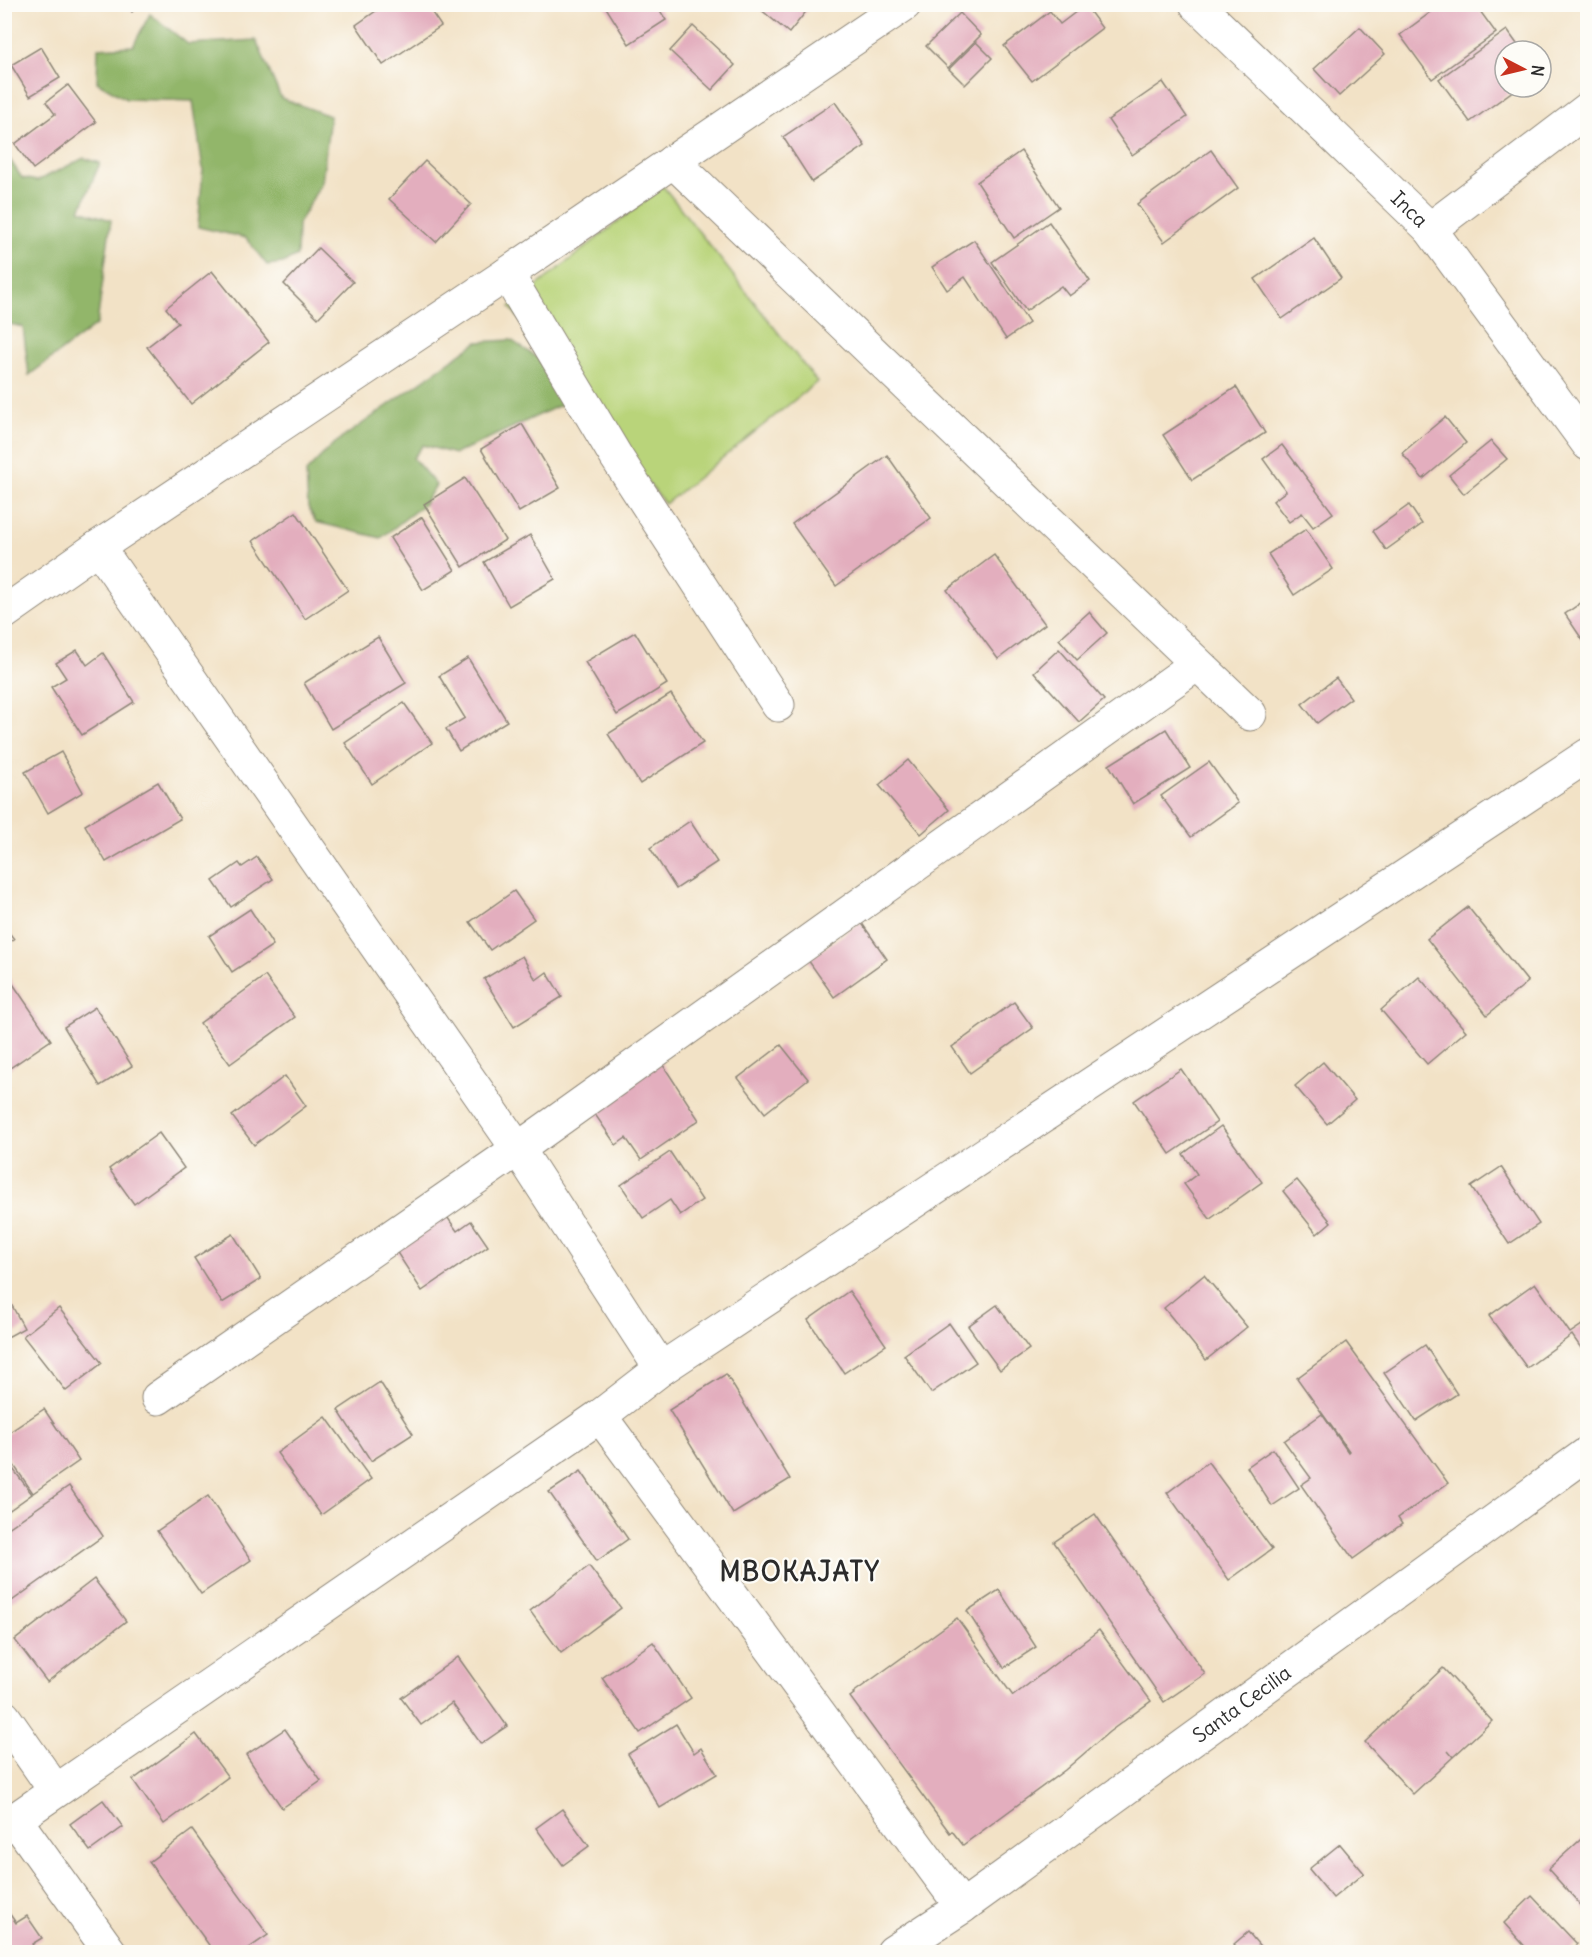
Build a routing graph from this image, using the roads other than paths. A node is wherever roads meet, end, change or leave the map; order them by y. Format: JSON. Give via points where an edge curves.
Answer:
{"nodes":[{"id":1,"x":906,"y":4,"type":"edge"},
{"id":2,"x":1196,"y":4,"type":"edge"},
{"id":3,"x":1587,"y":109,"type":"edge"},
{"id":4,"x":673,"y":160,"type":"junction"},
{"id":5,"x":1430,"y":229,"type":"junction"},
{"id":6,"x":507,"y":274,"type":"junction"},
{"id":7,"x":1587,"y":444,"type":"edge"},
{"id":8,"x":98,"y":547,"type":"junction"},
{"id":9,"x":4,"y":613,"type":"edge"},
{"id":10,"x":1197,"y":664,"type":"junction"},
{"id":11,"x":778,"y":705,"type":"dead end"},
{"id":12,"x":1250,"y":714,"type":"dead end"},
{"id":13,"x":1587,"y":755,"type":"edge"},
{"id":14,"x":518,"y":1149,"type":"junction"},
{"id":15,"x":660,"y":1369,"type":"junction"},
{"id":16,"x":159,"y":1398,"type":"dead end"},
{"id":17,"x":600,"y":1416,"type":"junction"},
{"id":18,"x":1587,"y":1453,"type":"edge"},
{"id":19,"x":4,"y":1717,"type":"edge"},
{"id":20,"x":55,"y":1790,"type":"junction"},
{"id":21,"x":10,"y":1823,"type":"edge"},
{"id":22,"x":962,"y":1907,"type":"junction"},
{"id":23,"x":110,"y":1953,"type":"edge"},
{"id":24,"x":893,"y":1953,"type":"edge"}],
"edges":[{"from":1,"to":4,"type":"street"},
{"from":2,"to":5,"type":"street","name":"Inca"},
{"from":3,"to":5,"type":"street"},
{"from":4,"to":6,"type":"street"},
{"from":4,"to":10,"type":"street"},
{"from":5,"to":7,"type":"street","name":"Inca"},
{"from":6,"to":8,"type":"street"},
{"from":6,"to":11,"type":"street","via":[[617,458]]},
{"from":8,"to":9,"type":"street"},
{"from":8,"to":14,"type":"street"},
{"from":10,"to":12,"type":"street"},
{"from":10,"to":14,"type":"street"},
{"from":13,"to":15,"type":"street"},
{"from":14,"to":15,"type":"street"},
{"from":14,"to":16,"type":"street"},
{"from":15,"to":17,"type":"street"},
{"from":17,"to":20,"type":"street"},
{"from":17,"to":22,"type":"street"},
{"from":18,"to":22,"type":"street","name":"Santa Cecilia"},
{"from":19,"to":20,"type":"street"},
{"from":20,"to":21,"type":"street"},
{"from":21,"to":23,"type":"street"},
{"from":22,"to":24,"type":"street","name":"Santa Cecilia"}]}
